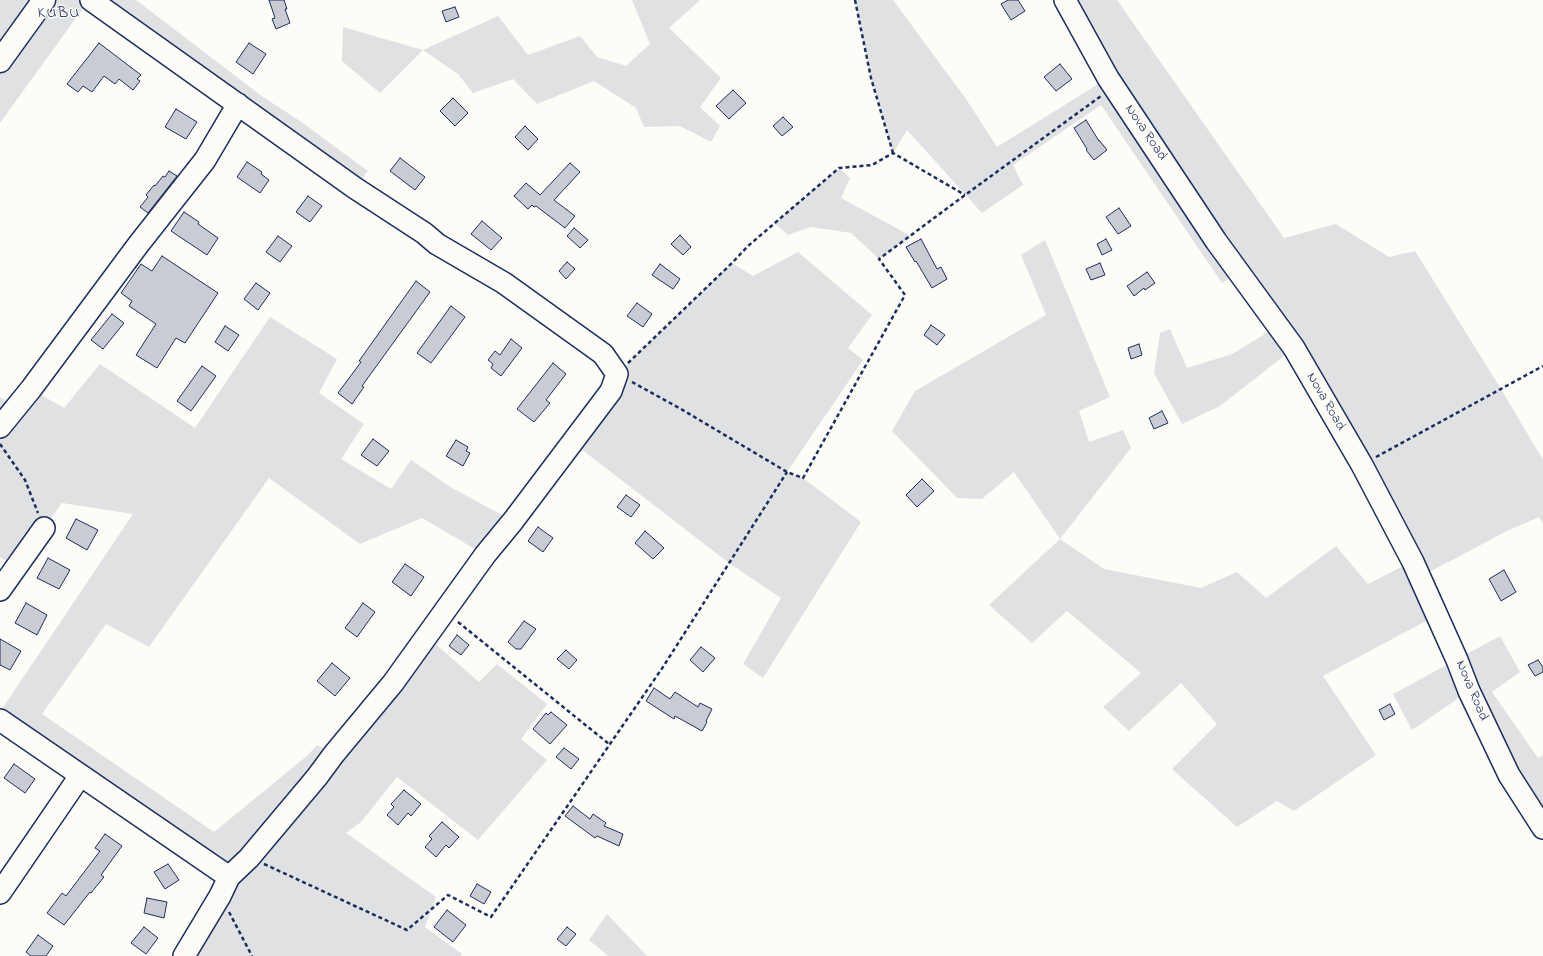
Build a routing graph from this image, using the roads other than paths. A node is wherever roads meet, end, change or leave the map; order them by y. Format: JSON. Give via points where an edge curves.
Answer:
{"nodes":[{"id":1,"x":44,"y":0,"type":"edge"},
{"id":2,"x":91,"y":0,"type":"edge"},
{"id":3,"x":1065,"y":0,"type":"edge"},
{"id":4,"x":0,"y":61,"type":"edge"},
{"id":5,"x":238,"y":104,"type":"junction"},
{"id":6,"x":0,"y":427,"type":"edge"},
{"id":7,"x":44,"y":528,"type":"road end"},
{"id":8,"x":0,"y":590,"type":"edge"},
{"id":9,"x":0,"y":720,"type":"edge"},
{"id":10,"x":80,"y":776,"type":"junction"},
{"id":11,"x":1543,"y":828,"type":"edge"},
{"id":12,"x":229,"y":877,"type":"junction"},
{"id":13,"x":0,"y":893,"type":"edge"},
{"id":14,"x":184,"y":956,"type":"edge"}],
"edges":[{"from":1,"to":4,"type":"main road"},
{"from":2,"to":5,"type":"street"},
{"from":3,"to":11,"type":"street","name":"Nova Road","via":[[1114,87],[1216,241],[1294,348],[1362,465],[1413,562],[1509,775]]},
{"from":5,"to":6,"type":"street","via":[[205,160]]},
{"from":5,"to":12,"type":"street","via":[[438,244],[504,282],[603,354],[617,374],[611,391],[485,555],[392,683],[249,858]]},
{"from":7,"to":8,"type":"street"},
{"from":9,"to":10,"type":"street"},
{"from":10,"to":12,"type":"street"},
{"from":10,"to":13,"type":"street"},
{"from":12,"to":14,"type":"street"}]}
